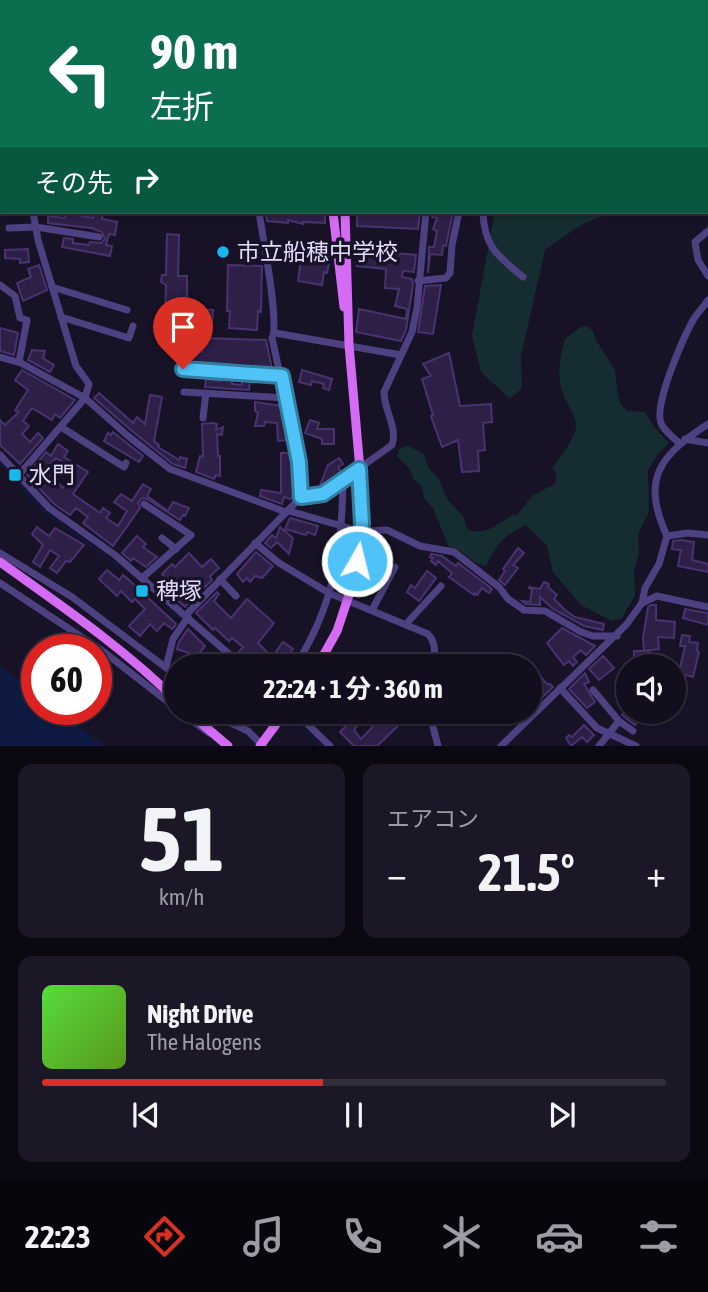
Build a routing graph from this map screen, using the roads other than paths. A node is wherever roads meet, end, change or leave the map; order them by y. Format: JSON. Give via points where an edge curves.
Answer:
{"nodes":[{"id":1,"x":33,"y":214,"type":"edge"},
{"id":2,"x":259,"y":214,"type":"edge"},
{"id":3,"x":333,"y":214,"type":"edge"},
{"id":4,"x":345,"y":214,"type":"edge"},
{"id":5,"x":426,"y":214,"type":"edge"},
{"id":6,"x":459,"y":214,"type":"edge"},
{"id":7,"x":483,"y":214,"type":"edge"},
{"id":8,"x":36,"y":227,"type":"junction"},
{"id":9,"x":9,"y":228,"type":"dead end"},
{"id":10,"x":708,"y":231,"type":"edge"},
{"id":11,"x":99,"y":237,"type":"dead end"},
{"id":12,"x":708,"y":276,"type":"edge"},
{"id":13,"x":523,"y":277,"type":"dead end"},
{"id":14,"x":418,"y":281,"type":"junction"},
{"id":15,"x":0,"y":285,"type":"edge"},
{"id":16,"x":52,"y":287,"type":"junction"},
{"id":17,"x":708,"y":300,"type":"edge"},
{"id":18,"x":127,"y":310,"type":"dead end"},
{"id":19,"x":61,"y":317,"type":"junction"},
{"id":20,"x":133,"y":326,"type":"dead end"},
{"id":21,"x":348,"y":329,"type":"junction"},
{"id":22,"x":275,"y":333,"type":"junction"},
{"id":23,"x":349,"y":345,"type":"junction"},
{"id":24,"x":401,"y":355,"type":"junction"},
{"id":25,"x":0,"y":357,"type":"edge"},
{"id":26,"x":19,"y":362,"type":"junction"},
{"id":27,"x":183,"y":369,"type":"dead end"},
{"id":28,"x":282,"y":376,"type":"junction"},
{"id":29,"x":184,"y":392,"type":"dead end"},
{"id":30,"x":205,"y":393,"type":"junction"},
{"id":31,"x":85,"y":398,"type":"junction"},
{"id":32,"x":286,"y":398,"type":"junction"},
{"id":33,"x":203,"y":418,"type":"dead end"},
{"id":34,"x":708,"y":424,"type":"edge"},
{"id":35,"x":61,"y":427,"type":"junction"},
{"id":36,"x":682,"y":441,"type":"junction"},
{"id":37,"x":708,"y":443,"type":"edge"},
{"id":38,"x":0,"y":455,"type":"edge"},
{"id":39,"x":126,"y":463,"type":"dead end"},
{"id":40,"x":359,"y":469,"type":"junction"},
{"id":41,"x":19,"y":475,"type":"junction"},
{"id":42,"x":343,"y":480,"type":"junction"},
{"id":43,"x":301,"y":497,"type":"junction"},
{"id":44,"x":144,"y":504,"type":"dead end"},
{"id":45,"x":287,"y":511,"type":"junction"},
{"id":46,"x":342,"y":526,"type":"junction"},
{"id":47,"x":356,"y":530,"type":"dead end"},
{"id":48,"x":369,"y":531,"type":"dead end"},
{"id":49,"x":708,"y":535,"type":"edge"},
{"id":50,"x":667,"y":537,"type":"junction"},
{"id":51,"x":162,"y":538,"type":"dead end"},
{"id":52,"x":255,"y":543,"type":"junction"},
{"id":53,"x":176,"y":549,"type":"junction"},
{"id":54,"x":0,"y":553,"type":"edge"},
{"id":55,"x":0,"y":562,"type":"edge"},
{"id":56,"x":395,"y":567,"type":"dead end"},
{"id":57,"x":142,"y":578,"type":"junction"},
{"id":58,"x":220,"y":579,"type":"junction"},
{"id":59,"x":0,"y":583,"type":"edge"},
{"id":60,"x":440,"y":586,"type":"dead end"},
{"id":61,"x":329,"y":593,"type":"junction"},
{"id":62,"x":236,"y":596,"type":"dead end"},
{"id":63,"x":642,"y":603,"type":"junction"},
{"id":64,"x":708,"y":607,"type":"edge"},
{"id":65,"x":372,"y":610,"type":"junction"},
{"id":66,"x":187,"y":616,"type":"junction"},
{"id":67,"x":406,"y":624,"type":"junction"},
{"id":68,"x":618,"y":636,"type":"junction"},
{"id":69,"x":169,"y":654,"type":"edge"},
{"id":70,"x":229,"y":654,"type":"edge"},
{"id":71,"x":303,"y":654,"type":"edge"},
{"id":72,"x":324,"y":654,"type":"edge"},
{"id":73,"x":435,"y":654,"type":"edge"},
{"id":74,"x":164,"y":666,"type":"edge"},
{"id":75,"x":560,"y":688,"type":"junction"},
{"id":76,"x":593,"y":690,"type":"dead end"},
{"id":77,"x":164,"y":693,"type":"edge"},
{"id":78,"x":164,"y":694,"type":"edge"},
{"id":79,"x":616,"y":717,"type":"edge"},
{"id":80,"x":197,"y":724,"type":"edge"},
{"id":81,"x":201,"y":724,"type":"edge"},
{"id":82,"x":233,"y":724,"type":"edge"},
{"id":83,"x":277,"y":724,"type":"edge"},
{"id":84,"x":307,"y":724,"type":"edge"},
{"id":85,"x":433,"y":724,"type":"edge"},
{"id":86,"x":616,"y":724,"type":"edge"},
{"id":87,"x":623,"y":724,"type":"edge"},
{"id":88,"x":633,"y":731,"type":"dead end"},
{"id":89,"x":609,"y":733,"type":"junction"},
{"id":90,"x":212,"y":735,"type":"junction"},
{"id":91,"x":228,"y":746,"type":"edge"},
{"id":92,"x":262,"y":746,"type":"edge"},
{"id":93,"x":330,"y":746,"type":"edge"},
{"id":94,"x":438,"y":746,"type":"edge"},
{"id":95,"x":501,"y":746,"type":"edge"},
{"id":96,"x":599,"y":746,"type":"edge"},
{"id":97,"x":636,"y":746,"type":"edge"}],
"edges":[{"from":1,"to":8,"type":"street"},
{"from":2,"to":22,"type":"street"},
{"from":3,"to":21,"type":"main road"},
{"from":4,"to":21,"type":"main road"},
{"from":5,"to":14,"type":"street"},
{"from":6,"to":14,"type":"street","via":[[450,273],[446,278]]},
{"from":7,"to":13,"type":"street","via":[[487,240]]},
{"from":8,"to":9,"type":"street"},
{"from":8,"to":11,"type":"street"},
{"from":8,"to":16,"type":"street"},
{"from":10,"to":12,"type":"street","via":[[695,242],[698,260]]},
{"from":14,"to":24,"type":"street","via":[[412,332]]},
{"from":15,"to":26,"type":"street","via":[[15,296],[20,318],[27,320]]},
{"from":16,"to":18,"type":"street"},
{"from":16,"to":19,"type":"street"},
{"from":17,"to":36,"type":"street","via":[[692,322],[663,396],[662,427]]},
{"from":19,"to":20,"type":"street","via":[[128,338]]},
{"from":19,"to":31,"type":"street","via":[[76,366],[89,384]]},
{"from":21,"to":23,"type":"main road"},
{"from":22,"to":23,"type":"street"},
{"from":22,"to":28,"type":"street","via":[[272,338]]},
{"from":23,"to":24,"type":"street"},
{"from":23,"to":40,"type":"main road"},
{"from":24,"to":40,"type":"street","via":[[384,392],[396,435],[392,445]]},
{"from":25,"to":26,"type":"street"},
{"from":26,"to":31,"type":"street"},
{"from":27,"to":28,"type":"street"},
{"from":28,"to":32,"type":"street"},
{"from":29,"to":30,"type":"street"},
{"from":30,"to":32,"type":"street"},
{"from":30,"to":33,"type":"street"},
{"from":31,"to":35,"type":"street"},
{"from":31,"to":45,"type":"street","via":[[170,469]]},
{"from":32,"to":43,"type":"street"},
{"from":34,"to":36,"type":"street"},
{"from":35,"to":39,"type":"street","via":[[124,467]]},
{"from":35,"to":41,"type":"street"},
{"from":36,"to":37,"type":"street"},
{"from":36,"to":50,"type":"street","via":[[667,456],[654,490],[656,513]]},
{"from":38,"to":41,"type":"street"},
{"from":40,"to":42,"type":"street"},
{"from":40,"to":72,"type":"main road","bridge":true,"via":[[362,524],[351,589]]},
{"from":41,"to":57,"type":"street","via":[[49,508]]},
{"from":42,"to":43,"type":"street","via":[[323,494]]},
{"from":42,"to":46,"type":"street"},
{"from":43,"to":45,"type":"street"},
{"from":44,"to":53,"type":"street","via":[[191,535]]},
{"from":45,"to":46,"type":"street"},
{"from":45,"to":52,"type":"street"},
{"from":46,"to":47,"type":"street"},
{"from":46,"to":61,"type":"street"},
{"from":48,"to":68,"type":"street","via":[[387,530],[420,547],[454,552],[524,610],[545,611],[593,636]]},
{"from":49,"to":50,"type":"street"},
{"from":50,"to":63,"type":"street"},
{"from":51,"to":53,"type":"street"},
{"from":52,"to":58,"type":"street"},
{"from":52,"to":61,"type":"street"},
{"from":53,"to":57,"type":"street"},
{"from":54,"to":74,"type":"street","via":[[72,597]]},
{"from":55,"to":77,"type":"main road","via":[[85,624]]},
{"from":56,"to":65,"type":"street"},
{"from":57,"to":66,"type":"street"},
{"from":58,"to":62,"type":"street"},
{"from":58,"to":66,"type":"street"},
{"from":59,"to":78,"type":"street"},
{"from":60,"to":67,"type":"street"},
{"from":61,"to":65,"type":"street"},
{"from":61,"to":71,"type":"street"},
{"from":63,"to":64,"type":"street","via":[[657,596]]},
{"from":63,"to":68,"type":"street"},
{"from":65,"to":67,"type":"street"},
{"from":66,"to":69,"type":"street"},
{"from":66,"to":70,"type":"street"},
{"from":67,"to":73,"type":"street","via":[[428,634]]},
{"from":68,"to":75,"type":"street"},
{"from":75,"to":89,"type":"street","via":[[597,728]]},
{"from":75,"to":95,"type":"street"},
{"from":76,"to":79,"type":"street"},
{"from":80,"to":90,"type":"street"},
{"from":81,"to":90,"type":"main road"},
{"from":82,"to":92,"type":"street","via":[[248,731]]},
{"from":83,"to":92,"type":"main road","bridge":true},
{"from":84,"to":93,"type":"street"},
{"from":85,"to":94,"type":"street"},
{"from":86,"to":89,"type":"street"},
{"from":87,"to":88,"type":"street"},
{"from":89,"to":96,"type":"street"},
{"from":89,"to":97,"type":"street"},
{"from":90,"to":91,"type":"main road"}]}
